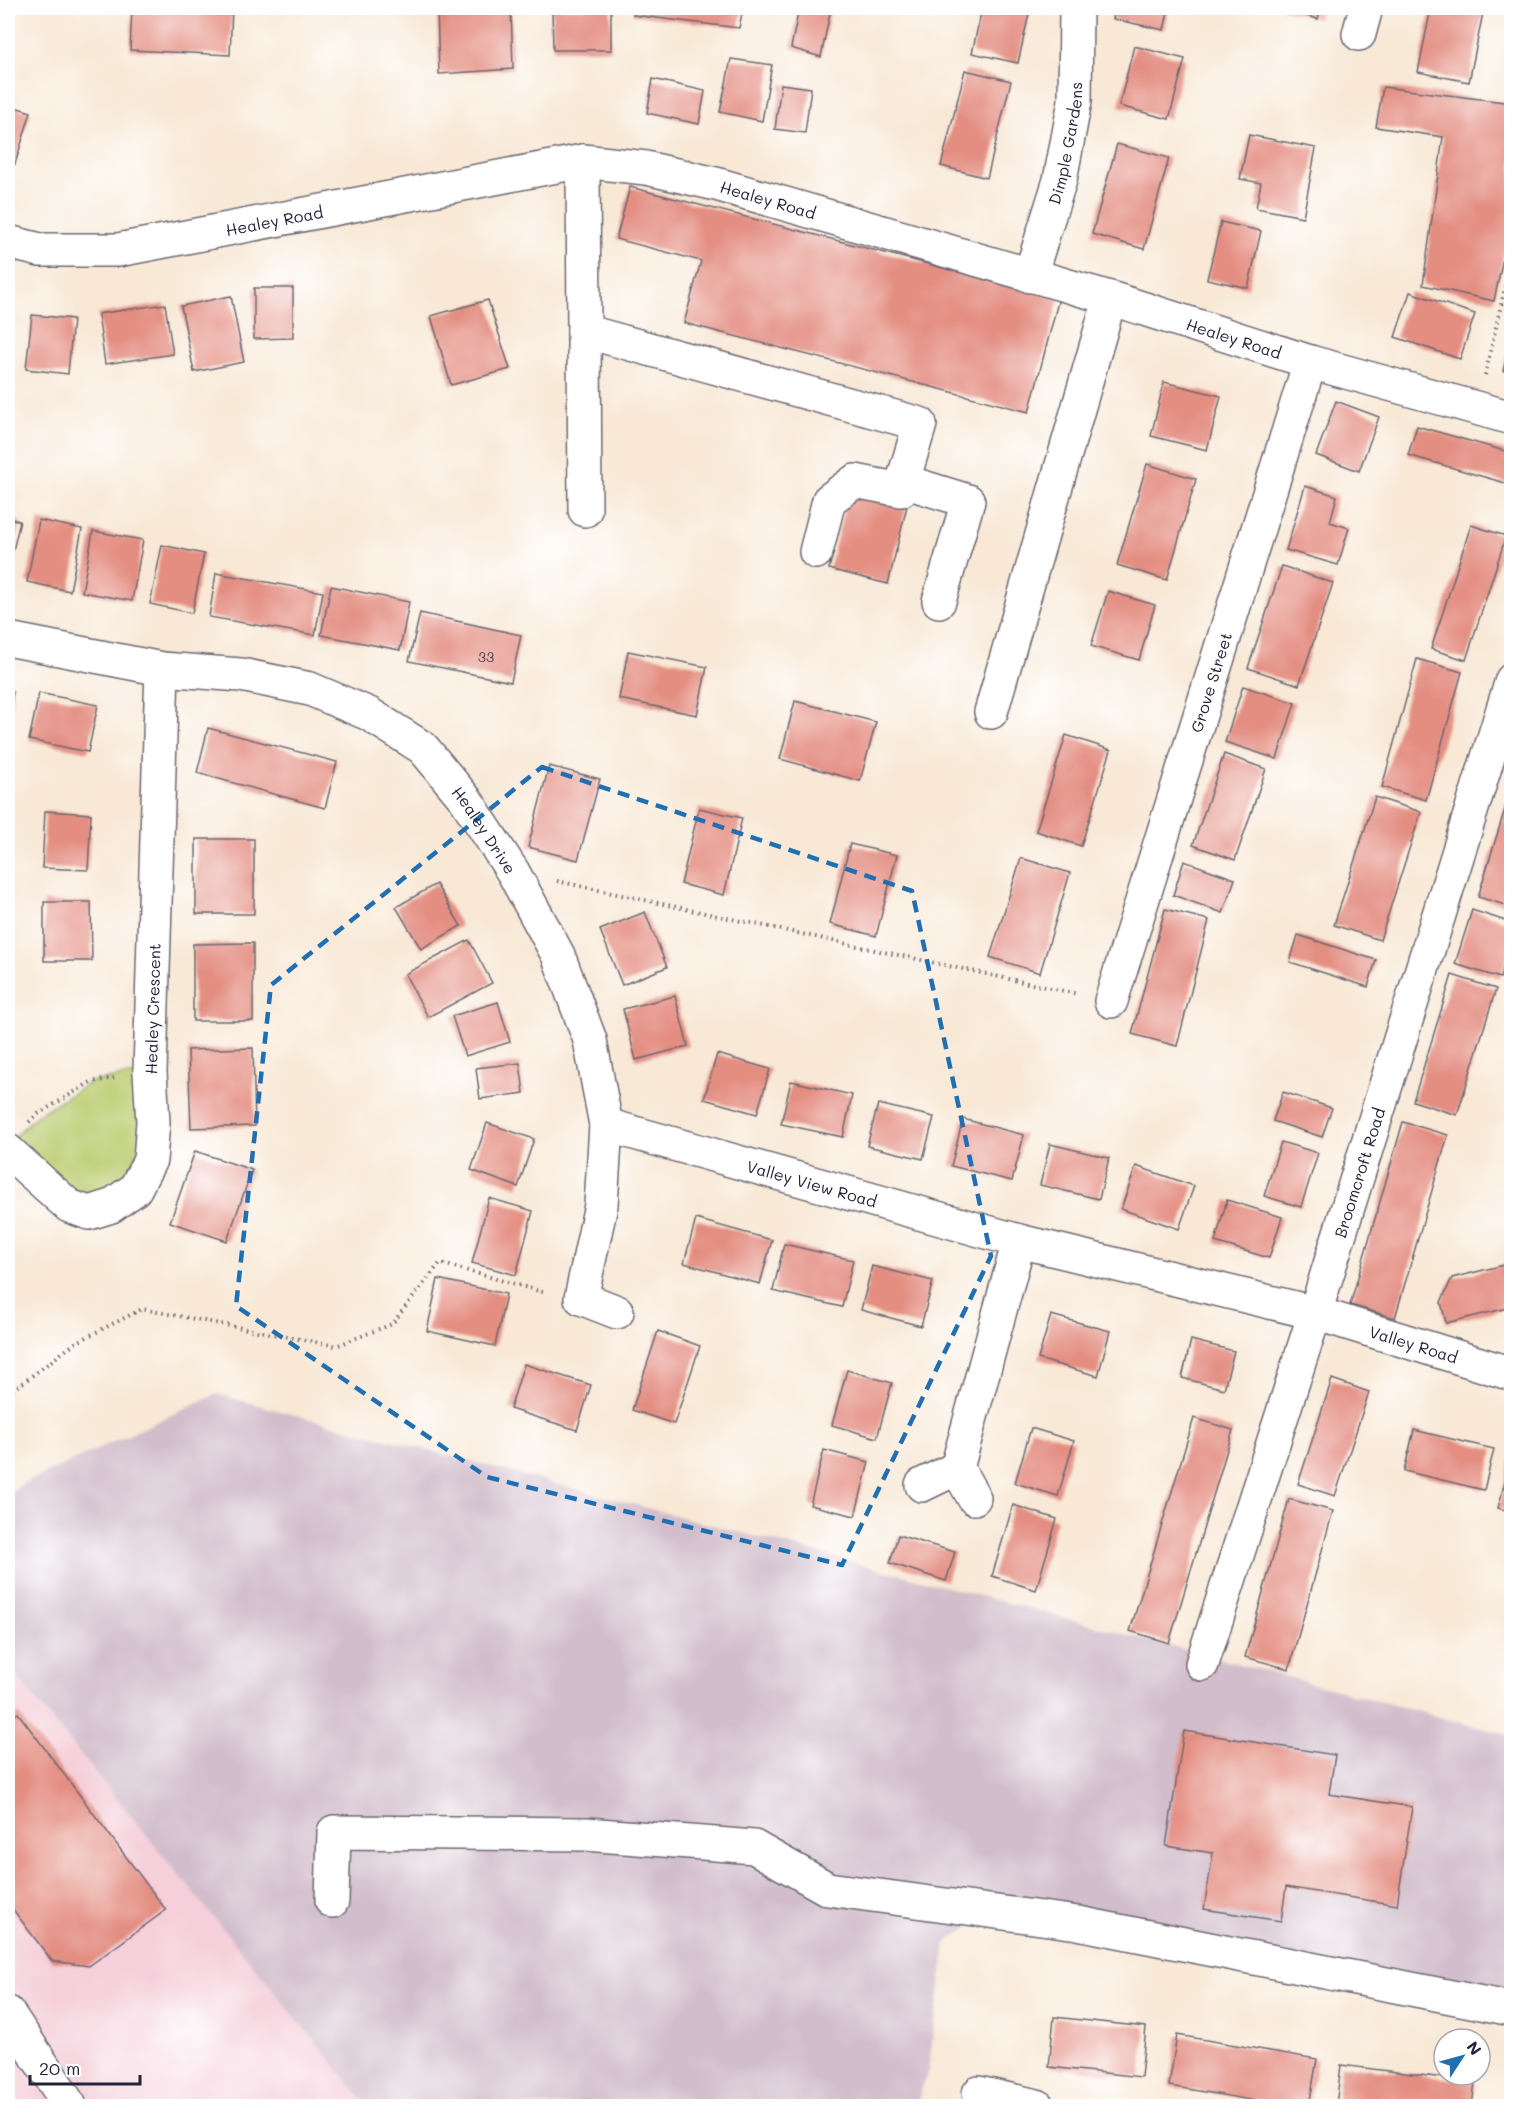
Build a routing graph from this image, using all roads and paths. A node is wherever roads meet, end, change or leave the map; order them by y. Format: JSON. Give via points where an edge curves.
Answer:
{"nodes":[{"id":1,"x":1076,"y":8,"type":"edge"},
{"id":2,"x":583,"y":161,"type":"junction"},
{"id":3,"x":8,"y":242,"type":"edge"},
{"id":4,"x":1512,"y":257,"type":"edge"},
{"id":5,"x":1030,"y":276,"type":"junction"},
{"id":6,"x":1110,"y":298,"type":"junction"},
{"id":7,"x":584,"y":331,"type":"junction"},
{"id":8,"x":1310,"y":362,"type":"junction"},
{"id":9,"x":1477,"y":408,"type":"junction"},
{"id":10,"x":1512,"y":418,"type":"edge"},
{"id":11,"x":903,"y":481,"type":"junction"},
{"id":12,"x":585,"y":510,"type":"dead end"},
{"id":13,"x":816,"y":552,"type":"dead end"},
{"id":14,"x":939,"y":601,"type":"dead end"},
{"id":15,"x":8,"y":639,"type":"edge"},
{"id":16,"x":162,"y":669,"type":"junction"},
{"id":17,"x":1512,"y":680,"type":"edge"},
{"id":18,"x":991,"y":712,"type":"dead end"},
{"id":19,"x":513,"y":872,"type":"junction"},
{"id":20,"x":1111,"y":1001,"type":"joint"},
{"id":21,"x":150,"y":1072,"type":"junction"},
{"id":22,"x":606,"y":1125,"type":"junction"},
{"id":23,"x":15,"y":1140,"type":"edge"},
{"id":24,"x":1019,"y":1241,"type":"junction"},
{"id":25,"x":555,"y":1296,"type":"dead end"},
{"id":26,"x":617,"y":1312,"type":"dead end"},
{"id":27,"x":1315,"y":1313,"type":"junction"},
{"id":28,"x":1512,"y":1374,"type":"edge"},
{"id":29,"x":8,"y":1394,"type":"edge"},
{"id":30,"x":957,"y":1468,"type":"junction"},
{"id":31,"x":922,"y":1485,"type":"dead end"},
{"id":32,"x":974,"y":1498,"type":"dead end"},
{"id":33,"x":1202,"y":1664,"type":"dead end"},
{"id":34,"x":332,"y":1901,"type":"dead end"},
{"id":35,"x":1512,"y":2009,"type":"edge"},
{"id":36,"x":8,"y":2013,"type":"edge"},
{"id":37,"x":979,"y":2093,"type":"dead end"},
{"id":38,"x":70,"y":2106,"type":"edge"},
{"id":39,"x":1037,"y":2106,"type":"edge"}],
"edges":[{"from":1,"to":5,"type":"street","name":"Dimple Gardens","via":[[1075,101],[1060,180]]},
{"from":2,"to":3,"type":"street","name":"Healey Road","via":[[118,250],[40,250]]},
{"from":2,"to":5,"type":"street","name":"Healey Road","via":[[646,168],[716,184]]},
{"from":2,"to":7,"type":"street"},
{"from":4,"to":9,"type":"path"},
{"from":5,"to":6,"type":"street","name":"Healey Road"},
{"from":6,"to":8,"type":"street","name":"Healey Road"},
{"from":6,"to":18,"type":"street"},
{"from":7,"to":11,"type":"street","via":[[920,424]]},
{"from":7,"to":12,"type":"street"},
{"from":8,"to":9,"type":"street","name":"Healey Road"},
{"from":8,"to":20,"type":"street","name":"Grove Street"},
{"from":9,"to":10,"type":"street","name":"Healey Road"},
{"from":11,"to":13,"type":"street","via":[[901,490],[855,481],[836,494],[829,500]]},
{"from":11,"to":14,"type":"street","via":[[968,501]]},
{"from":15,"to":16,"type":"street","name":"Healey Drive"},
{"from":16,"to":19,"type":"street","name":"Healey Drive","via":[[241,675],[310,689],[369,714],[423,748],[466,800]]},
{"from":16,"to":21,"type":"street","name":"Healey Crescent"},
{"from":17,"to":27,"type":"street","name":"Broomcroft Road"},
{"from":19,"to":20,"type":"path"},
{"from":19,"to":22,"type":"street","name":"Healey Drive","via":[[558,955],[590,1040]]},
{"from":21,"to":23,"type":"path","via":[[91,1082],[38,1114]]},
{"from":21,"to":23,"type":"street","name":"Healey Crescent","via":[[150,1160],[135,1189],[111,1206],[89,1213],[69,1206]]},
{"from":22,"to":24,"type":"street","name":"Valley View Road"},
{"from":22,"to":26,"type":"street","name":"Healey Drive","via":[[601,1206],[581,1298]]},
{"from":24,"to":27,"type":"street","name":"Valley View Road"},
{"from":24,"to":30,"type":"street"},
{"from":25,"to":29,"type":"path","via":[[440,1263],[392,1324],[336,1346],[142,1309],[75,1343]]},
{"from":27,"to":28,"type":"street","name":"Valley Road"},
{"from":27,"to":33,"type":"street","name":"Broomcroft Road"},
{"from":30,"to":31,"type":"street"},
{"from":30,"to":32,"type":"street"},
{"from":34,"to":35,"type":"street","via":[[334,1832],[586,1834],[754,1847],[828,1890],[1078,1923]]},
{"from":36,"to":38,"type":"street"},
{"from":37,"to":39,"type":"street"}]}
